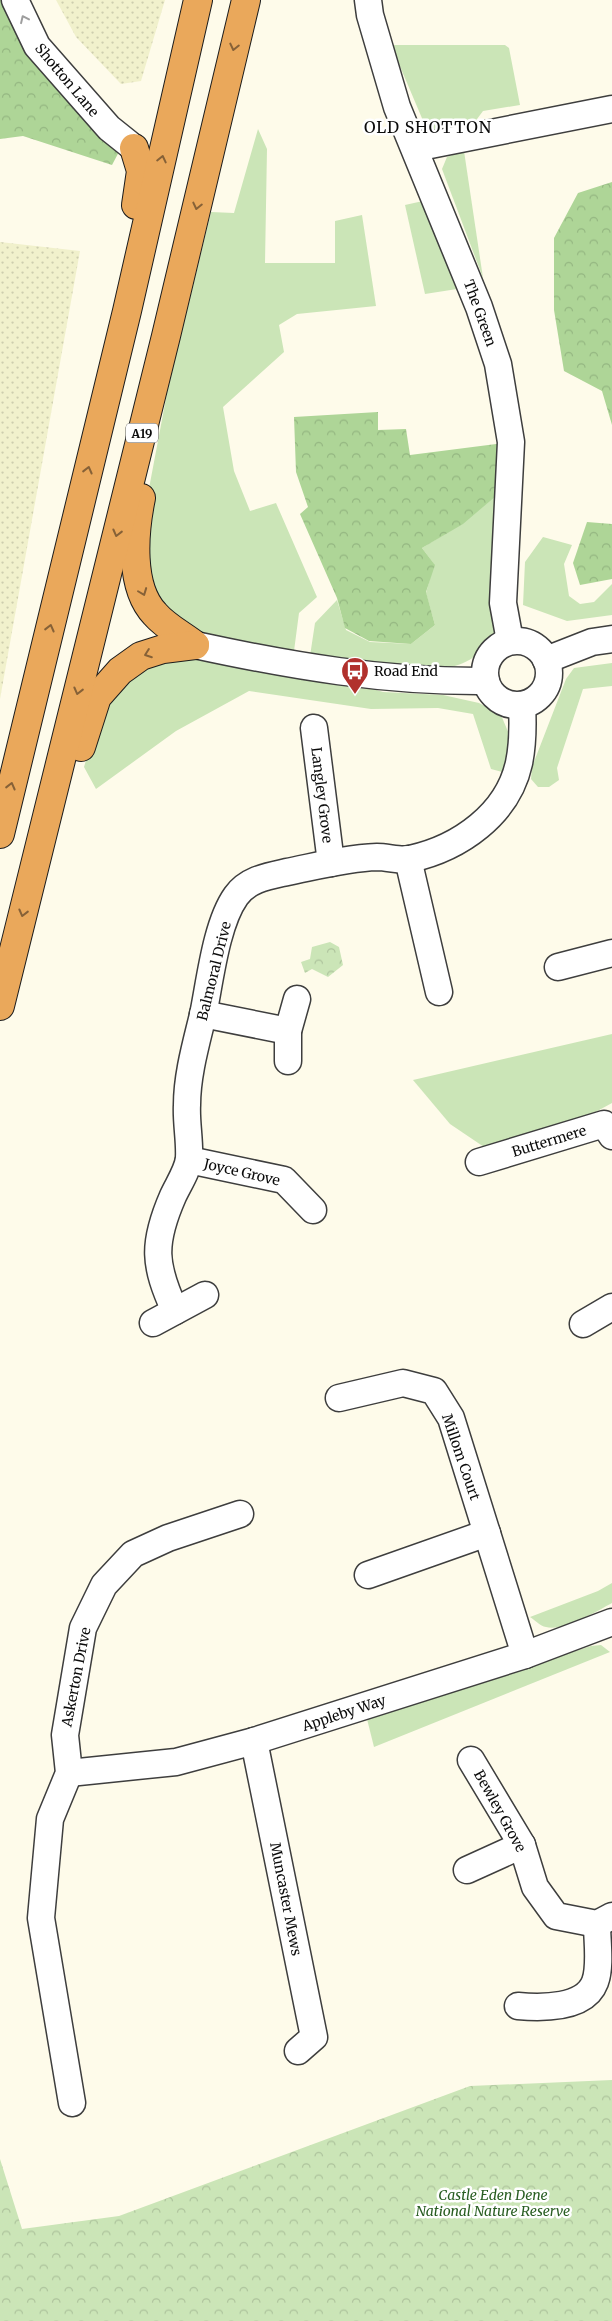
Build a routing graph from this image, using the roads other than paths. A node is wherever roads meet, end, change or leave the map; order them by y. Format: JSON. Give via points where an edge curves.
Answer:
{"nodes":[{"id":1,"x":15,"y":0,"type":"edge"},
{"id":2,"x":198,"y":0,"type":"edge"},
{"id":3,"x":246,"y":0,"type":"edge"},
{"id":4,"x":368,"y":0,"type":"edge"},
{"id":5,"x":612,"y":109,"type":"edge"},
{"id":6,"x":134,"y":148,"type":"joint"},
{"id":7,"x":415,"y":148,"type":"junction"},
{"id":8,"x":127,"y":310,"type":"junction"},
{"id":9,"x":166,"y":336,"type":"junction"},
{"id":10,"x":612,"y":639,"type":"edge"},
{"id":11,"x":510,"y":641,"type":"junction"},
{"id":12,"x":195,"y":644,"type":"junction"},
{"id":13,"x":546,"y":660,"type":"junction"},
{"id":14,"x":486,"y":681,"type":"junction"},
{"id":15,"x":522,"y":705,"type":"junction"},
{"id":16,"x":314,"y":728,"type":"dead end"},
{"id":17,"x":1,"y":828,"type":"edge"},
{"id":18,"x":408,"y":859,"type":"junction"},
{"id":19,"x":331,"y":863,"type":"junction"},
{"id":20,"x":34,"y":866,"type":"junction"},
{"id":21,"x":612,"y":953,"type":"edge"},
{"id":22,"x":558,"y":967,"type":"dead end"},
{"id":23,"x":439,"y":992,"type":"dead end"},
{"id":24,"x":297,"y":1000,"type":"dead end"},
{"id":25,"x":0,"y":1006,"type":"edge"},
{"id":26,"x":203,"y":1014,"type":"junction"},
{"id":27,"x":288,"y":1031,"type":"junction"},
{"id":28,"x":288,"y":1061,"type":"dead end"},
{"id":29,"x":609,"y":1126,"type":"edge"},
{"id":30,"x":189,"y":1160,"type":"junction"},
{"id":31,"x":479,"y":1162,"type":"dead end"},
{"id":32,"x":313,"y":1210,"type":"dead end"},
{"id":33,"x":205,"y":1295,"type":"dead end"},
{"id":34,"x":612,"y":1307,"type":"edge"},
{"id":35,"x":583,"y":1324,"type":"dead end"},
{"id":36,"x":340,"y":1398,"type":"dead end"},
{"id":37,"x":240,"y":1514,"type":"dead end"},
{"id":38,"x":487,"y":1533,"type":"junction"},
{"id":39,"x":368,"y":1575,"type":"dead end"},
{"id":40,"x":612,"y":1622,"type":"edge"},
{"id":41,"x":525,"y":1655,"type":"junction"},
{"id":42,"x":254,"y":1742,"type":"junction"},
{"id":43,"x":471,"y":1760,"type":"dead end"},
{"id":44,"x":68,"y":1773,"type":"junction"},
{"id":45,"x":522,"y":1845,"type":"junction"},
{"id":46,"x":467,"y":1870,"type":"dead end"},
{"id":47,"x":604,"y":1920,"type":"edge"},
{"id":48,"x":518,"y":2006,"type":"dead end"},
{"id":49,"x":298,"y":2050,"type":"dead end"},
{"id":50,"x":72,"y":2103,"type":"dead end"}],
"edges":[{"from":6,"to":1,"type":"street","name":"Shotton Lane","one_way":true,"via":[[109,128],[37,46]]},
{"from":8,"to":2,"type":"highway","one_way":true},
{"from":3,"to":9,"type":"highway","number":"A19","one_way":true},
{"from":4,"to":7,"type":"street","name":"The Green","via":[[397,106]]},
{"from":5,"to":7,"type":"street"},
{"from":6,"to":8,"type":"highway","via":[[141,171],[132,231]]},
{"from":7,"to":11,"type":"street","name":"The Green","via":[[479,307],[498,364],[511,442],[503,603]]},
{"from":17,"to":8,"type":"highway","one_way":true},
{"from":9,"to":12,"type":"highway","one_way":true,"via":[[135,552],[141,590],[154,614]]},
{"from":9,"to":20,"type":"highway","number":"A19","one_way":true},
{"from":10,"to":13,"type":"street","via":[[592,642]]},
{"from":11,"to":13,"type":"street","via":[[532,644]]},
{"from":11,"to":14,"type":"street","via":[[500,645],[487,660]]},
{"from":12,"to":14,"type":"street","via":[[284,664],[369,676],[435,682]]},
{"from":12,"to":20,"type":"highway","one_way":true,"via":[[141,656],[120,671],[97,697],[73,770]]},
{"from":13,"to":15,"type":"street","via":[[550,674],[547,685],[538,698]]},
{"from":14,"to":15,"type":"street","via":[[490,692],[498,699],[511,705]]},
{"from":15,"to":18,"type":"street","name":"Balmoral Drive","via":[[519,764],[510,789],[490,817],[468,836]]},
{"from":16,"to":19,"type":"street","name":"Langley Grove"},
{"from":18,"to":19,"type":"street","name":"Balmoral Drive","via":[[377,857]]},
{"from":18,"to":23,"type":"street"},
{"from":19,"to":26,"type":"street","name":"Balmoral Drive","via":[[263,878],[252,882],[236,896],[218,942]]},
{"from":20,"to":25,"type":"highway","number":"A19","one_way":true},
{"from":21,"to":22,"type":"street"},
{"from":24,"to":27,"type":"street"},
{"from":26,"to":27,"type":"street"},
{"from":26,"to":30,"type":"street","name":"Balmoral Drive","via":[[186,1103]]},
{"from":27,"to":28,"type":"street"},
{"from":29,"to":31,"type":"street","name":"Buttermere"},
{"from":30,"to":32,"type":"street","name":"Joyce Grove","via":[[284,1180]]},
{"from":30,"to":33,"type":"street","name":"Balmoral Drive","via":[[158,1243],[164,1317]]},
{"from":34,"to":35,"type":"street"},
{"from":36,"to":38,"type":"street","name":"Millom Court","via":[[403,1383],[434,1392],[451,1418]]},
{"from":37,"to":44,"type":"street","name":"Askerton Drive","via":[[168,1538],[133,1554],[104,1585],[83,1628],[65,1735]]},
{"from":38,"to":39,"type":"street"},
{"from":38,"to":41,"type":"street","name":"Millom Court"},
{"from":40,"to":41,"type":"street","name":"Appleby Way"},
{"from":41,"to":42,"type":"street","name":"Appleby Way"},
{"from":42,"to":44,"type":"street","name":"Appleby Way","via":[[176,1762]]},
{"from":42,"to":49,"type":"street","name":"Muncaster Mews","via":[[314,2037]]},
{"from":43,"to":45,"type":"street","name":"Bewley Grove"},
{"from":44,"to":50,"type":"street","name":"Askerton Drive","via":[[50,1819],[41,1918]]},
{"from":45,"to":46,"type":"street"},
{"from":45,"to":47,"type":"street","name":"Bewley Grove","via":[[534,1886],[556,1916]]},
{"from":47,"to":48,"type":"street","via":[[597,1975],[589,1991],[568,2003]]}]}
